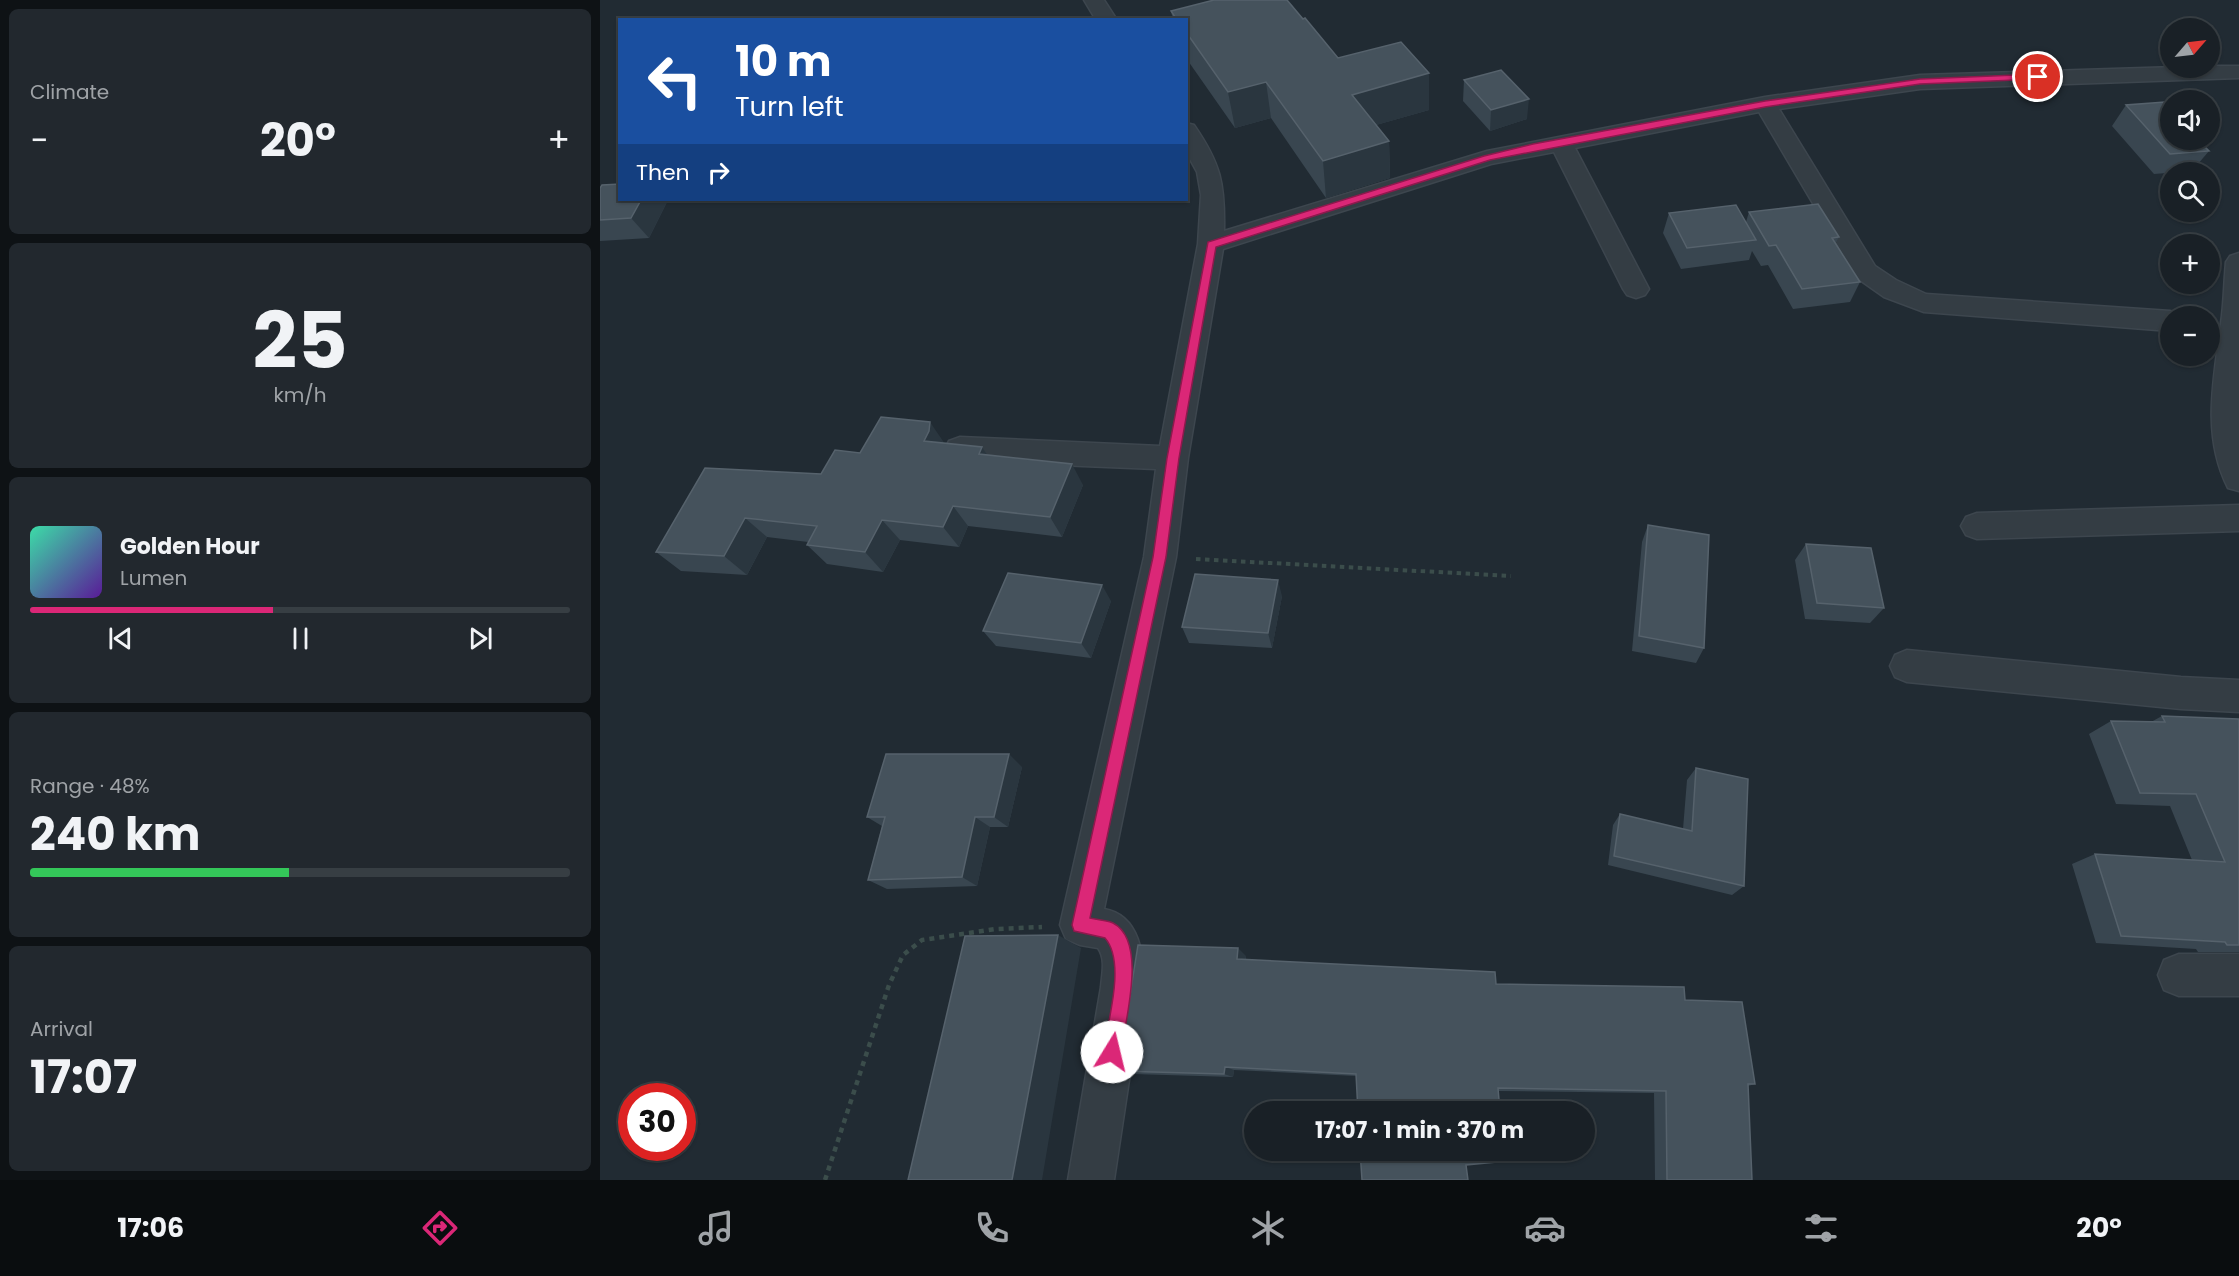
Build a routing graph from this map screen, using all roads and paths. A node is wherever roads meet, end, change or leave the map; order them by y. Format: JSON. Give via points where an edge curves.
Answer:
{"nodes":[{"id":1,"x":1094,"y":0,"type":"edge"},
{"id":2,"x":1106,"y":18,"type":"edge"},
{"id":3,"x":2239,"y":72,"type":"edge"},
{"id":4,"x":1765,"y":104,"type":"junction"},
{"id":5,"x":1188,"y":134,"type":"edge"},
{"id":6,"x":1561,"y":142,"type":"junction"},
{"id":7,"x":1211,"y":244,"type":"junction"},
{"id":8,"x":2239,"y":262,"type":"edge"},
{"id":9,"x":1636,"y":289,"type":"dead end"},
{"id":10,"x":2160,"y":320,"type":"edge"},
{"id":11,"x":2222,"y":325,"type":"edge"},
{"id":12,"x":960,"y":450,"type":"edge"},
{"id":13,"x":1173,"y":458,"type":"junction"},
{"id":14,"x":2239,"y":479,"type":"edge"},
{"id":15,"x":2239,"y":518,"type":"edge"},
{"id":16,"x":1977,"y":526,"type":"dead end"},
{"id":17,"x":1160,"y":557,"type":"junction"},
{"id":18,"x":1510,"y":576,"type":"dead end"},
{"id":19,"x":1907,"y":666,"type":"dead end"},
{"id":20,"x":2239,"y":696,"type":"edge"},
{"id":21,"x":1080,"y":925,"type":"junction"},
{"id":22,"x":2179,"y":975,"type":"dead end"},
{"id":23,"x":2239,"y":975,"type":"edge"},
{"id":24,"x":825,"y":1180,"type":"edge"},
{"id":25,"x":1091,"y":1180,"type":"edge"}],
"edges":[{"from":1,"to":2,"type":"street"},
{"from":3,"to":4,"type":"street","via":[[1920,82]]},
{"from":4,"to":6,"type":"street"},
{"from":4,"to":10,"type":"street","via":[[1866,272],[1891,290],[1924,303]]},
{"from":5,"to":7,"type":"street","via":[[1209,172],[1213,195]]},
{"from":6,"to":7,"type":"street","via":[[1487,158]]},
{"from":6,"to":9,"type":"street"},
{"from":7,"to":13,"type":"street"},
{"from":8,"to":11,"type":"street"},
{"from":11,"to":14,"type":"street","via":[[2227,434]]},
{"from":12,"to":13,"type":"street"},
{"from":13,"to":17,"type":"street"},
{"from":15,"to":16,"type":"street"},
{"from":17,"to":18,"type":"path"},
{"from":17,"to":21,"type":"street"},
{"from":19,"to":20,"type":"street"},
{"from":21,"to":24,"type":"path","via":[[945,936],[922,940],[903,955],[889,985]]},
{"from":21,"to":25,"type":"street","via":[[1109,930],[1120,942],[1124,959]]},
{"from":22,"to":23,"type":"street"}]}
